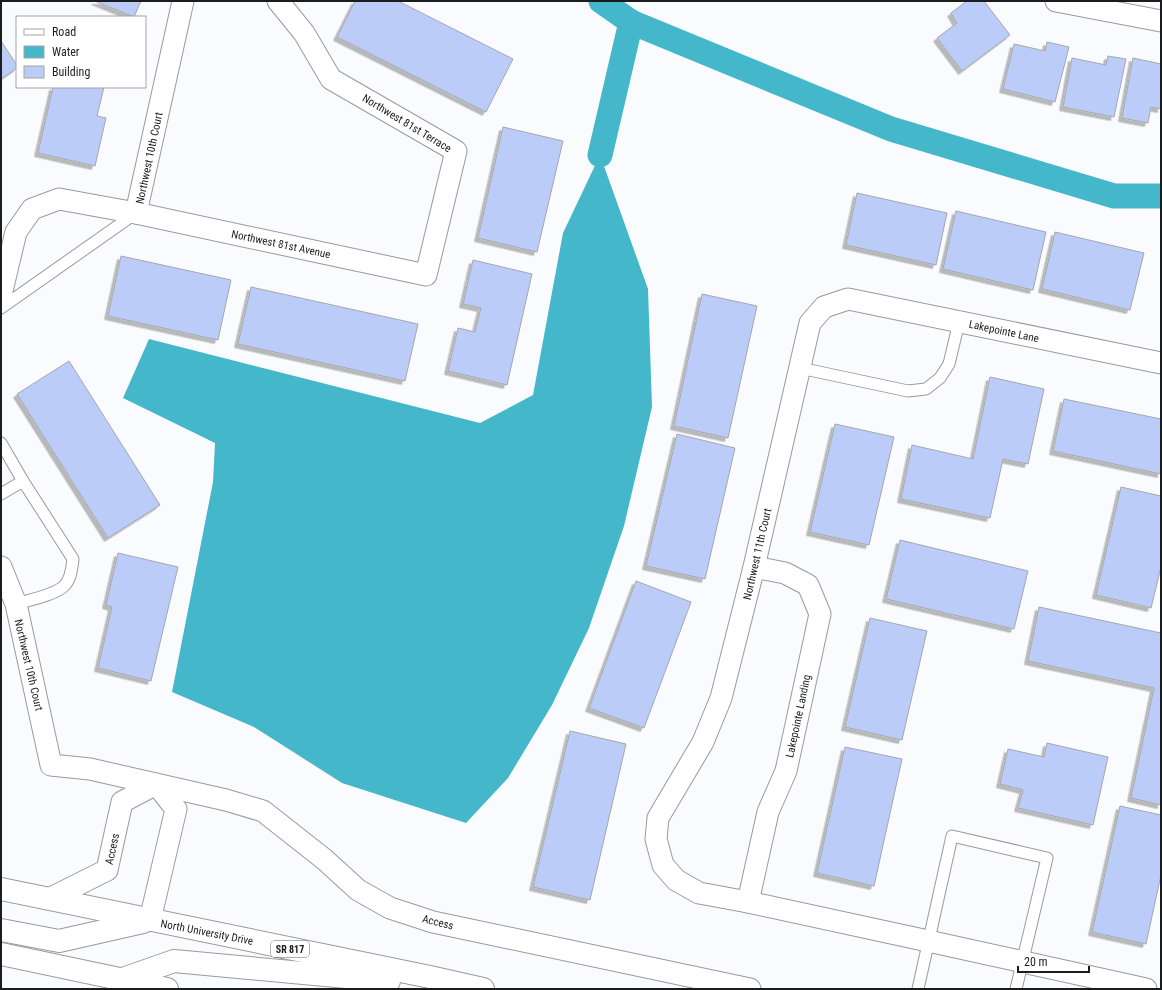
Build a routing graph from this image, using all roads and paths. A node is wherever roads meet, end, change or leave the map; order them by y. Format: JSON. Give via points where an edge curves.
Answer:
{"nodes":[{"id":1,"x":183,"y":1,"type":"edge"},
{"id":2,"x":278,"y":1,"type":"edge"},
{"id":3,"x":1056,"y":1,"type":"edge"},
{"id":4,"x":1161,"y":21,"type":"edge"},
{"id":5,"x":136,"y":213,"type":"junction"},
{"id":6,"x":426,"y":275,"type":"joint"},
{"id":7,"x":1,"y":295,"type":"edge"},
{"id":8,"x":848,"y":298,"type":"joint"},
{"id":9,"x":1,"y":308,"type":"edge"},
{"id":10,"x":959,"y":322,"type":"junction"},
{"id":11,"x":1161,"y":363,"type":"edge"},
{"id":12,"x":800,"y":368,"type":"junction"},
{"id":13,"x":1,"y":443,"type":"edge"},
{"id":14,"x":23,"y":481,"type":"junction"},
{"id":15,"x":1,"y":494,"type":"edge"},
{"id":16,"x":1,"y":567,"type":"edge"},
{"id":17,"x":754,"y":567,"type":"junction"},
{"id":18,"x":8,"y":605,"type":"edge"},
{"id":19,"x":52,"y":765,"type":"joint"},
{"id":20,"x":156,"y":784,"type":"junction"},
{"id":21,"x":1,"y":889,"type":"edge"},
{"id":22,"x":49,"y":899,"type":"junction"},
{"id":23,"x":748,"y":902,"type":"junction"},
{"id":24,"x":150,"y":920,"type":"junction"},
{"id":25,"x":1,"y":930,"type":"edge"},
{"id":26,"x":928,"y":941,"type":"junction"},
{"id":27,"x":1,"y":954,"type":"edge"},
{"id":28,"x":1022,"y":962,"type":"junction"},
{"id":29,"x":430,"y":977,"type":"junction"},
{"id":30,"x":119,"y":984,"type":"edge"},
{"id":31,"x":167,"y":989,"type":"edge"},
{"id":32,"x":483,"y":989,"type":"edge"},
{"id":33,"x":750,"y":989,"type":"edge"},
{"id":34,"x":918,"y":989,"type":"edge"},
{"id":35,"x":1016,"y":989,"type":"edge"},
{"id":36,"x":1146,"y":989,"type":"edge"}],
"edges":[{"from":1,"to":5,"type":"street","name":"Northwest 10th Court"},
{"from":2,"to":6,"type":"street","name":"Northwest 81st Terrace","via":[[304,33],[331,79],[456,151]]},
{"from":3,"to":4,"type":"street"},
{"from":5,"to":6,"type":"street","name":"Northwest 81st Avenue"},
{"from":5,"to":7,"type":"street","name":"Northwest 10th Court","via":[[59,199],[32,209],[16,232]]},
{"from":5,"to":9,"type":"lane"},
{"from":8,"to":10,"type":"street","name":"Lakepointe Lane"},
{"from":8,"to":12,"type":"street","name":"Northwest 11th Court","via":[[824,307],[810,323]]},
{"from":10,"to":11,"type":"street","name":"Lakepointe Lane"},
{"from":10,"to":12,"type":"lane","via":[[949,364],[940,378],[926,389],[908,391]]},
{"from":12,"to":17,"type":"street","name":"Northwest 11th Court"},
{"from":13,"to":14,"type":"lane"},
{"from":14,"to":15,"type":"lane"},
{"from":14,"to":18,"type":"lane","via":[[73,559],[72,571],[64,586],[52,593]]},
{"from":16,"to":18,"type":"street","name":"Northwest 10th Court"},
{"from":17,"to":23,"type":"street","name":"Lakepointe Landing","via":[[784,573],[808,585],[820,614],[786,771],[768,812]]},
{"from":17,"to":23,"type":"street","name":"Northwest 11th Court","via":[[721,698],[703,742],[658,818],[656,839],[663,865],[676,880],[699,893]]},
{"from":18,"to":19,"type":"street","name":"Northwest 10th Court"},
{"from":19,"to":20,"type":"street","name":"Access","via":[[90,769]]},
{"from":20,"to":22,"type":"street","name":"Access","via":[[122,802],[107,870]]},
{"from":20,"to":24,"type":"street","via":[[176,809]]},
{"from":20,"to":33,"type":"street","name":"Access","via":[[226,800],[263,812],[324,859],[358,890],[390,908],[433,922]]},
{"from":21,"to":22,"type":"main road","name":"North University Drive","number":"SR 817"},
{"from":22,"to":24,"type":"main road","name":"North University Drive","number":"SR 817"},
{"from":23,"to":26,"type":"street"},
{"from":24,"to":25,"type":"main road","via":[[59,941]]},
{"from":24,"to":29,"type":"main road","name":"North University Drive","number":"SR 817"},
{"from":26,"to":28,"type":"street"},
{"from":26,"to":28,"type":"lane","via":[[952,836],[1047,858]]},
{"from":26,"to":34,"type":"lane"},
{"from":27,"to":30,"type":"main road"},
{"from":28,"to":35,"type":"lane"},
{"from":28,"to":36,"type":"street"},
{"from":29,"to":30,"type":"main road","via":[[388,981],[174,961]]},
{"from":29,"to":32,"type":"main road","name":"North University Drive","number":"SR 817"},
{"from":30,"to":31,"type":"main road"}]}
